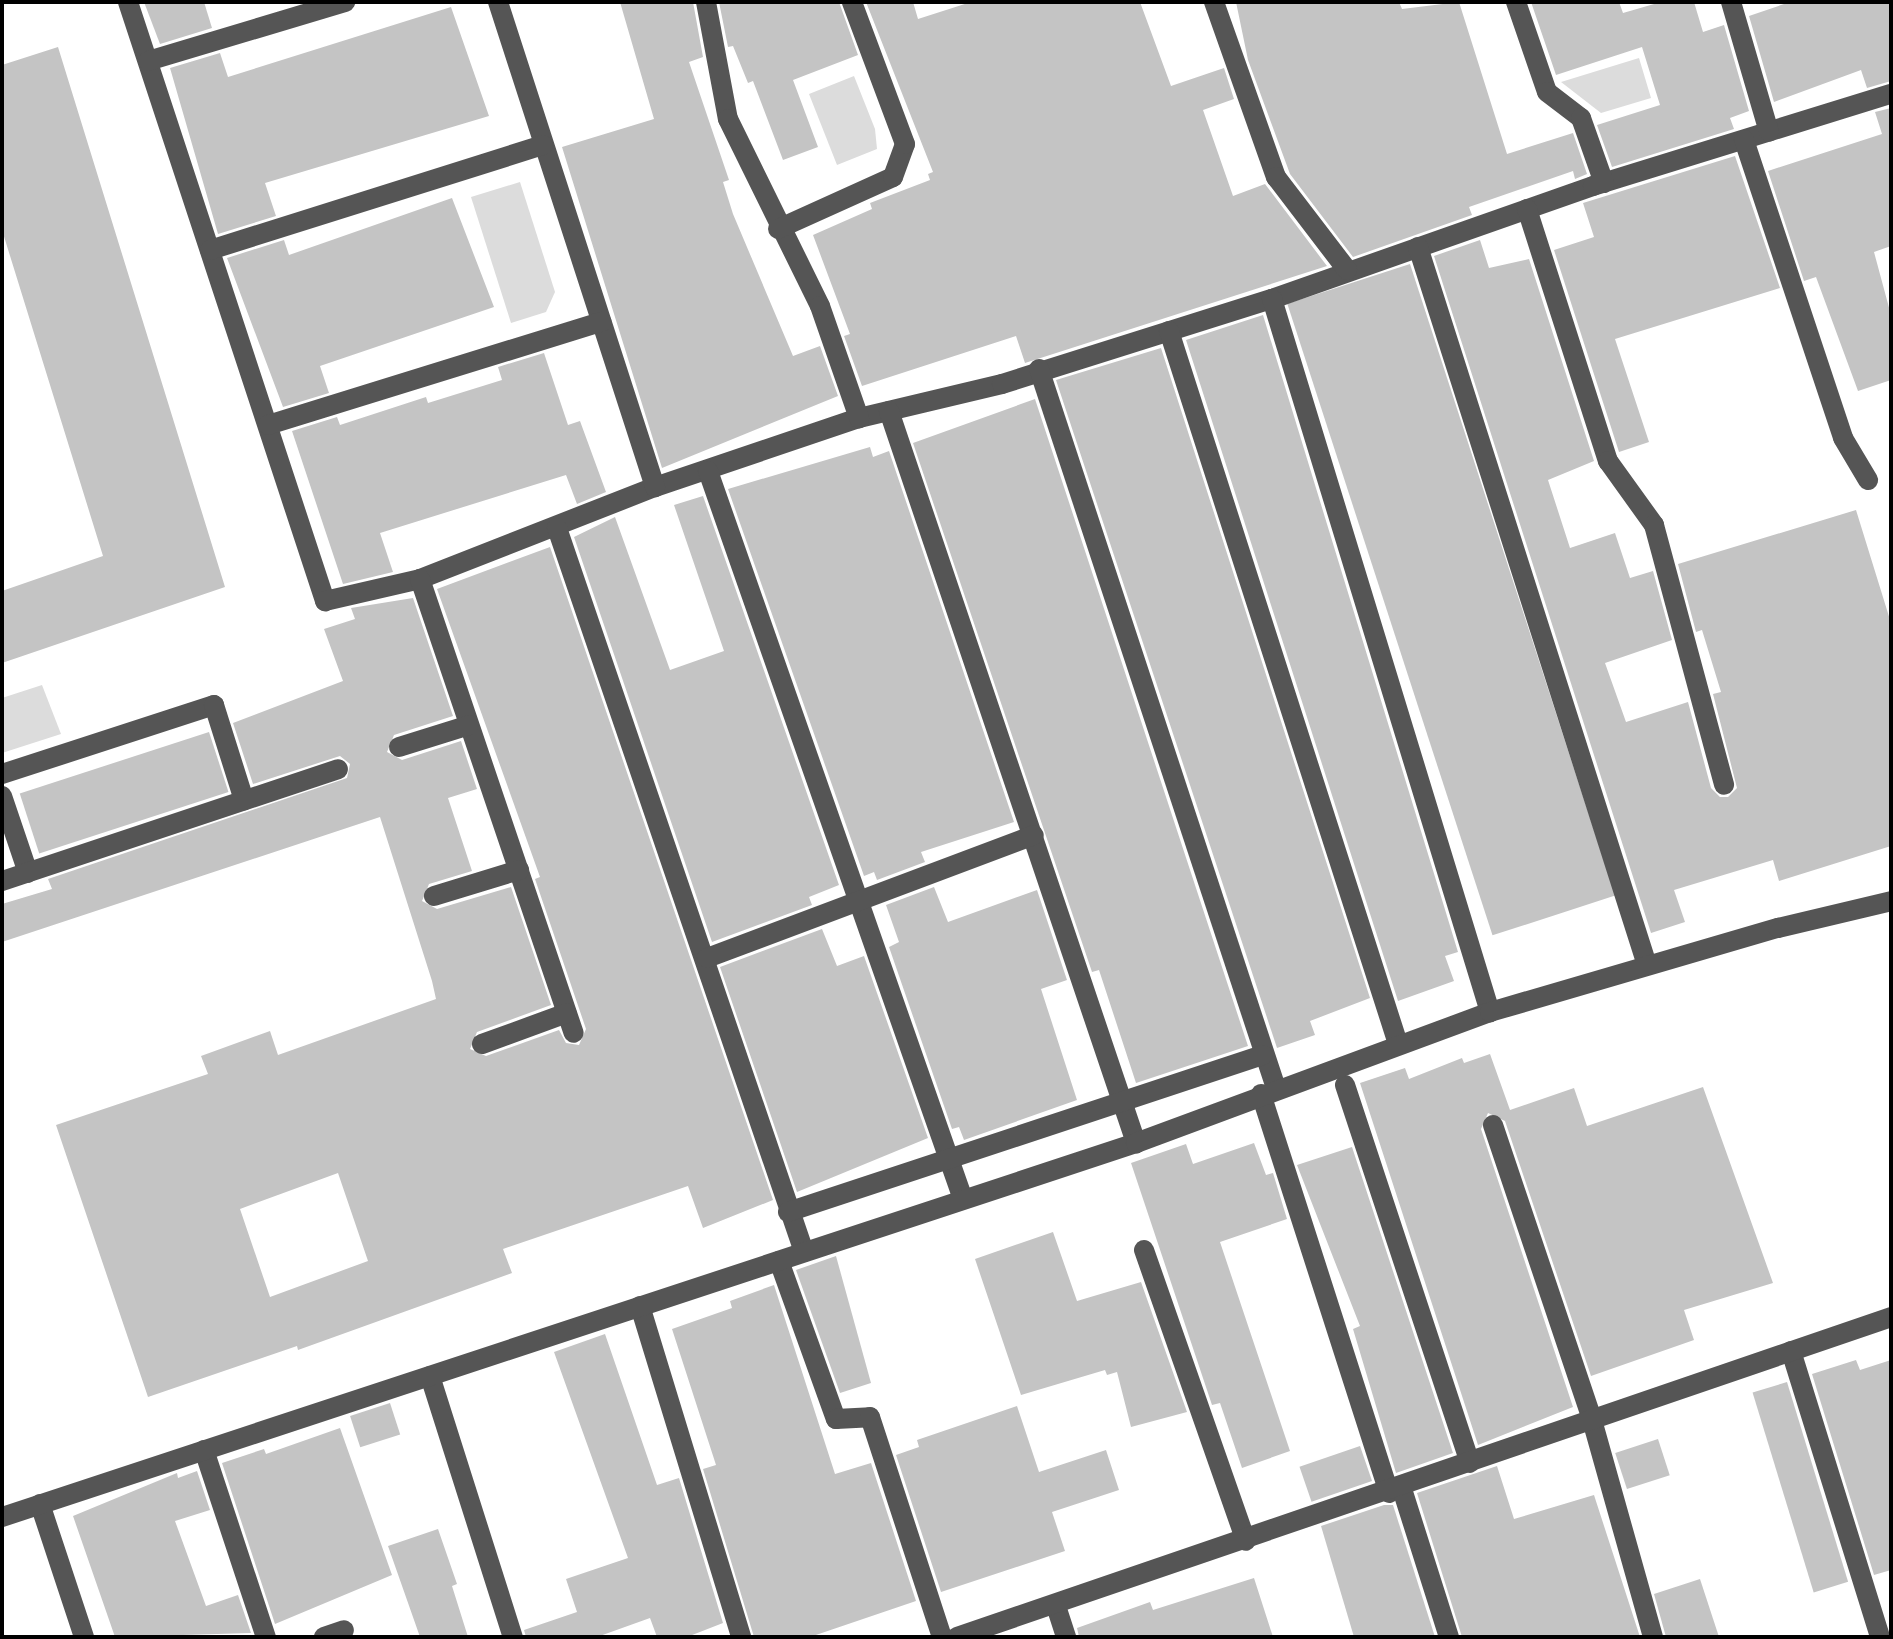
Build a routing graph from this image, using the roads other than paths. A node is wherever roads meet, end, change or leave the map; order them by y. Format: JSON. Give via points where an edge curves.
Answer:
{"nodes":[{"id":1,"x":128,"y":2,"type":"edge"},
{"id":2,"x":345,"y":2,"type":"edge"},
{"id":3,"x":498,"y":2,"type":"edge"},
{"id":4,"x":706,"y":2,"type":"edge"},
{"id":5,"x":852,"y":2,"type":"edge"},
{"id":6,"x":1214,"y":2,"type":"edge"},
{"id":7,"x":1516,"y":2,"type":"edge"},
{"id":8,"x":1731,"y":2,"type":"edge"},
{"id":9,"x":148,"y":61,"type":"junction"},
{"id":10,"x":1891,"y":94,"type":"edge"},
{"id":11,"x":1769,"y":132,"type":"junction"},
{"id":12,"x":1744,"y":140,"type":"junction"},
{"id":13,"x":543,"y":145,"type":"junction"},
{"id":14,"x":1604,"y":183,"type":"junction"},
{"id":15,"x":1527,"y":209,"type":"junction"},
{"id":16,"x":778,"y":229,"type":"junction"},
{"id":17,"x":1418,"y":247,"type":"junction"},
{"id":18,"x":210,"y":250,"type":"junction"},
{"id":19,"x":1347,"y":270,"type":"junction"},
{"id":20,"x":1272,"y":299,"type":"junction"},
{"id":21,"x":601,"y":322,"type":"junction"},
{"id":22,"x":1169,"y":331,"type":"junction"},
{"id":23,"x":1039,"y":369,"type":"junction"},
{"id":24,"x":889,"y":411,"type":"junction"},
{"id":25,"x":859,"y":418,"type":"junction"},
{"id":26,"x":268,"y":425,"type":"junction"},
{"id":27,"x":708,"y":471,"type":"junction"},
{"id":28,"x":1868,"y":480,"type":"dead end"},
{"id":29,"x":655,"y":487,"type":"junction"},
{"id":30,"x":557,"y":528,"type":"junction"},
{"id":31,"x":420,"y":579,"type":"junction"},
{"id":32,"x":469,"y":725,"type":"junction"},
{"id":33,"x":399,"y":747,"type":"dead end"},
{"id":34,"x":338,"y":769,"type":"dead end"},
{"id":35,"x":2,"y":774,"type":"edge"},
{"id":36,"x":1724,"y":785,"type":"dead end"},
{"id":37,"x":2,"y":796,"type":"edge"},
{"id":38,"x":244,"y":800,"type":"junction"},
{"id":39,"x":1034,"y":835,"type":"junction"},
{"id":40,"x":519,"y":870,"type":"junction"},
{"id":41,"x":28,"y":873,"type":"junction"},
{"id":42,"x":2,"y":881,"type":"edge"},
{"id":43,"x":434,"y":896,"type":"dead end"},
{"id":44,"x":1891,"y":901,"type":"edge"},
{"id":45,"x":859,"y":902,"type":"junction"},
{"id":46,"x":707,"y":958,"type":"junction"},
{"id":47,"x":1647,"y":965,"type":"junction"},
{"id":48,"x":1490,"y":1012,"type":"junction"},
{"id":49,"x":567,"y":1013,"type":"junction"},
{"id":50,"x":574,"y":1033,"type":"dead end"},
{"id":51,"x":482,"y":1044,"type":"dead end"},
{"id":52,"x":1398,"y":1044,"type":"junction"},
{"id":53,"x":1263,"y":1055,"type":"junction"},
{"id":54,"x":1345,"y":1085,"type":"dead end"},
{"id":55,"x":1268,"y":1091,"type":"junction"},
{"id":56,"x":1122,"y":1103,"type":"junction"},
{"id":57,"x":1493,"y":1125,"type":"dead end"},
{"id":58,"x":1136,"y":1143,"type":"junction"},
{"id":59,"x":948,"y":1157,"type":"junction"},
{"id":60,"x":963,"y":1199,"type":"junction"},
{"id":61,"x":788,"y":1212,"type":"junction"},
{"id":62,"x":1144,"y":1250,"type":"dead end"},
{"id":63,"x":804,"y":1252,"type":"junction"},
{"id":64,"x":779,"y":1261,"type":"junction"},
{"id":65,"x":640,"y":1306,"type":"junction"},
{"id":66,"x":1891,"y":1317,"type":"edge"},
{"id":67,"x":1791,"y":1351,"type":"junction"},
{"id":68,"x":430,"y":1376,"type":"junction"},
{"id":69,"x":1592,"y":1420,"type":"junction"},
{"id":70,"x":204,"y":1450,"type":"junction"},
{"id":71,"x":1470,"y":1463,"type":"junction"},
{"id":72,"x":1396,"y":1491,"type":"junction"},
{"id":73,"x":40,"y":1504,"type":"junction"},
{"id":74,"x":2,"y":1517,"type":"edge"},
{"id":75,"x":1246,"y":1541,"type":"junction"},
{"id":76,"x":1056,"y":1606,"type":"junction"},
{"id":77,"x":84,"y":1637,"type":"edge"},
{"id":78,"x":266,"y":1637,"type":"edge"},
{"id":79,"x":513,"y":1637,"type":"edge"},
{"id":80,"x":741,"y":1637,"type":"edge"},
{"id":81,"x":942,"y":1637,"type":"edge"},
{"id":82,"x":957,"y":1637,"type":"edge"},
{"id":83,"x":1066,"y":1637,"type":"edge"},
{"id":84,"x":1449,"y":1637,"type":"edge"},
{"id":85,"x":1653,"y":1637,"type":"edge"},
{"id":86,"x":1880,"y":1637,"type":"edge"}],
"edges":[{"from":1,"to":9,"type":"street"},
{"from":2,"to":9,"type":"street"},
{"from":3,"to":13,"type":"street"},
{"from":4,"to":16,"type":"street","via":[[728,119]]},
{"from":5,"to":16,"type":"street","via":[[905,144],[893,177]]},
{"from":6,"to":19,"type":"street","via":[[1276,177]]},
{"from":7,"to":14,"type":"street","via":[[1547,92],[1581,118]]},
{"from":8,"to":11,"type":"street"},
{"from":9,"to":18,"type":"street"},
{"from":10,"to":11,"type":"street"},
{"from":11,"to":12,"type":"street"},
{"from":12,"to":14,"type":"street"},
{"from":12,"to":28,"type":"street","via":[[1843,438]]},
{"from":13,"to":18,"type":"street"},
{"from":13,"to":21,"type":"street"},
{"from":14,"to":15,"type":"street"},
{"from":15,"to":17,"type":"street"},
{"from":15,"to":36,"type":"street","via":[[1608,461],[1654,525]]},
{"from":16,"to":25,"type":"street","via":[[820,306]]},
{"from":17,"to":19,"type":"street"},
{"from":17,"to":47,"type":"street"},
{"from":18,"to":26,"type":"street"},
{"from":19,"to":20,"type":"street"},
{"from":20,"to":22,"type":"street"},
{"from":20,"to":48,"type":"street"},
{"from":21,"to":26,"type":"street"},
{"from":21,"to":29,"type":"street"},
{"from":22,"to":23,"type":"street"},
{"from":22,"to":52,"type":"street"},
{"from":23,"to":24,"type":"street","via":[[1002,384]]},
{"from":23,"to":53,"type":"street"},
{"from":24,"to":25,"type":"street"},
{"from":24,"to":39,"type":"street"},
{"from":25,"to":27,"type":"street"},
{"from":26,"to":31,"type":"street","via":[[325,601]]},
{"from":27,"to":29,"type":"street"},
{"from":27,"to":45,"type":"street"},
{"from":29,"to":30,"type":"street"},
{"from":30,"to":31,"type":"street"},
{"from":30,"to":46,"type":"street"},
{"from":31,"to":32,"type":"street"},
{"from":32,"to":33,"type":"street"},
{"from":32,"to":40,"type":"street"},
{"from":34,"to":38,"type":"street"},
{"from":35,"to":38,"type":"street","via":[[214,705]]},
{"from":37,"to":41,"type":"street"},
{"from":38,"to":41,"type":"street"},
{"from":39,"to":45,"type":"street"},
{"from":39,"to":56,"type":"street"},
{"from":40,"to":43,"type":"street"},
{"from":40,"to":49,"type":"street"},
{"from":41,"to":42,"type":"street"},
{"from":44,"to":47,"type":"street"},
{"from":45,"to":46,"type":"street"},
{"from":45,"to":59,"type":"street"},
{"from":46,"to":61,"type":"street"},
{"from":47,"to":48,"type":"street"},
{"from":48,"to":52,"type":"street"},
{"from":49,"to":50,"type":"street"},
{"from":49,"to":51,"type":"street"},
{"from":52,"to":55,"type":"street"},
{"from":53,"to":55,"type":"street"},
{"from":53,"to":56,"type":"street"},
{"from":54,"to":71,"type":"street"},
{"from":55,"to":58,"type":"street"},
{"from":55,"to":72,"type":"street"},
{"from":56,"to":58,"type":"street"},
{"from":56,"to":59,"type":"street"},
{"from":57,"to":69,"type":"street"},
{"from":58,"to":60,"type":"street"},
{"from":59,"to":60,"type":"street"},
{"from":59,"to":61,"type":"street"},
{"from":60,"to":63,"type":"street"},
{"from":61,"to":63,"type":"street"},
{"from":62,"to":75,"type":"street"},
{"from":63,"to":64,"type":"street"},
{"from":64,"to":65,"type":"street"},
{"from":64,"to":81,"type":"street","via":[[836,1419],[870,1417]]},
{"from":65,"to":68,"type":"street"},
{"from":65,"to":80,"type":"street"},
{"from":66,"to":67,"type":"street"},
{"from":67,"to":69,"type":"street"},
{"from":67,"to":86,"type":"street"},
{"from":68,"to":70,"type":"street"},
{"from":68,"to":79,"type":"street"},
{"from":69,"to":71,"type":"street"},
{"from":69,"to":85,"type":"street"},
{"from":70,"to":73,"type":"street"},
{"from":70,"to":78,"type":"street"},
{"from":71,"to":72,"type":"street"},
{"from":72,"to":75,"type":"street"},
{"from":72,"to":84,"type":"street"},
{"from":73,"to":74,"type":"street"},
{"from":73,"to":77,"type":"street"},
{"from":75,"to":76,"type":"street"},
{"from":76,"to":82,"type":"street"},
{"from":76,"to":83,"type":"street"}]}
